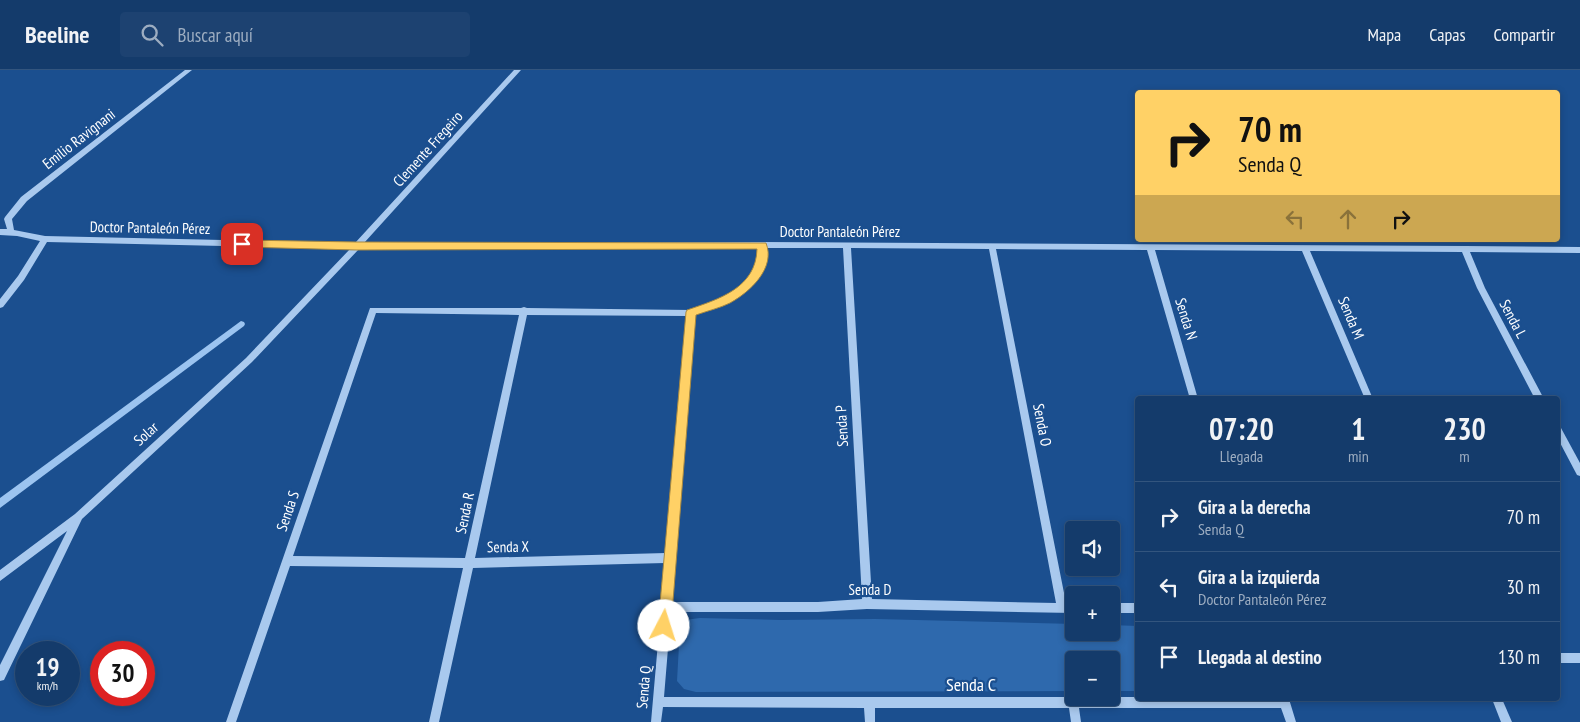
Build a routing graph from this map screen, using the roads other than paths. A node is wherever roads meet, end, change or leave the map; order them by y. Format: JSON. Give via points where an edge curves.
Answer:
{"nodes":[{"id":1,"x":189,"y":70,"type":"edge"},
{"id":2,"x":518,"y":70,"type":"edge"},
{"id":3,"x":11,"y":231,"type":"junction"},
{"id":4,"x":0,"y":232,"type":"edge"},
{"id":5,"x":45,"y":239,"type":"junction"},
{"id":6,"x":357,"y":246,"type":"junction"},
{"id":7,"x":763,"y":246,"type":"junction"},
{"id":8,"x":847,"y":246,"type":"junction"},
{"id":9,"x":992,"y":247,"type":"junction"},
{"id":10,"x":1150,"y":248,"type":"junction"},
{"id":11,"x":1305,"y":249,"type":"junction"},
{"id":12,"x":1465,"y":249,"type":"junction"},
{"id":13,"x":1580,"y":250,"type":"edge"},
{"id":14,"x":0,"y":305,"type":"edge"},
{"id":15,"x":524,"y":310,"type":"junction"},
{"id":16,"x":691,"y":312,"type":"junction"},
{"id":17,"x":1193,"y":396,"type":"edge"},
{"id":18,"x":1368,"y":396,"type":"edge"},
{"id":19,"x":1538,"y":396,"type":"edge"},
{"id":20,"x":1560,"y":435,"type":"edge"},
{"id":21,"x":1580,"y":472,"type":"edge"},
{"id":22,"x":79,"y":516,"type":"junction"},
{"id":23,"x":670,"y":558,"type":"junction"},
{"id":24,"x":286,"y":561,"type":"junction"},
{"id":25,"x":470,"y":563,"type":"junction"},
{"id":26,"x":0,"y":576,"type":"edge"},
{"id":27,"x":867,"y":604,"type":"junction"},
{"id":28,"x":666,"y":607,"type":"junction"},
{"id":29,"x":1062,"y":608,"type":"joint"},
{"id":30,"x":1120,"y":608,"type":"edge"},
{"id":31,"x":1135,"y":608,"type":"edge"},
{"id":32,"x":1560,"y":658,"type":"edge"},
{"id":33,"x":1580,"y":658,"type":"edge"},
{"id":34,"x":0,"y":676,"type":"edge"},
{"id":35,"x":1284,"y":701,"type":"edge"},
{"id":36,"x":1498,"y":701,"type":"edge"},
{"id":37,"x":658,"y":702,"type":"junction"},
{"id":38,"x":869,"y":702,"type":"junction"},
{"id":39,"x":1065,"y":702,"type":"edge"},
{"id":40,"x":1120,"y":702,"type":"edge"},
{"id":41,"x":1074,"y":706,"type":"edge"},
{"id":42,"x":231,"y":722,"type":"edge"},
{"id":43,"x":434,"y":722,"type":"edge"},
{"id":44,"x":656,"y":722,"type":"edge"},
{"id":45,"x":870,"y":722,"type":"edge"},
{"id":46,"x":1076,"y":722,"type":"edge"},
{"id":47,"x":1290,"y":722,"type":"edge"},
{"id":48,"x":1507,"y":722,"type":"edge"}],
"edges":[{"from":1,"to":3,"type":"street","name":"Emilio Ravignani","via":[[24,199],[8,219]]},
{"from":2,"to":6,"type":"street","name":"Clemente Fregeiro"},
{"from":3,"to":4,"type":"street"},
{"from":3,"to":5,"type":"street","name":"Doctor Pantaleón Pérez"},
{"from":5,"to":6,"type":"street","name":"Doctor Pantaleón Pérez"},
{"from":5,"to":14,"type":"street"},
{"from":6,"to":7,"type":"street","name":"Doctor Pantaleón Pérez"},
{"from":6,"to":22,"type":"street","name":"Solar","via":[[249,360]]},
{"from":7,"to":8,"type":"street","name":"Doctor Pantaleón Pérez"},
{"from":7,"to":16,"type":"street","via":[[762,264],[744,288],[725,301]]},
{"from":8,"to":9,"type":"street","name":"Doctor Pantaleón Pérez"},
{"from":8,"to":27,"type":"street","name":"Senda P"},
{"from":9,"to":10,"type":"street","name":"Doctor Pantaleón Pérez"},
{"from":9,"to":29,"type":"street","name":"Senda O"},
{"from":10,"to":11,"type":"street","name":"Doctor Pantaleón Pérez"},
{"from":10,"to":17,"type":"street","name":"Senda N"},
{"from":11,"to":12,"type":"street","name":"Doctor Pantaleón Pérez"},
{"from":11,"to":18,"type":"street","name":"Senda M"},
{"from":12,"to":13,"type":"street","name":"Doctor Pantaleón Pérez"},
{"from":12,"to":19,"type":"street","name":"Senda L","via":[[1481,288]]},
{"from":15,"to":16,"type":"street"},
{"from":15,"to":24,"type":"street","name":"Senda S","via":[[373,310]]},
{"from":15,"to":25,"type":"street","name":"Senda R"},
{"from":16,"to":23,"type":"street","name":"Senda Q"},
{"from":20,"to":21,"type":"street"},
{"from":22,"to":26,"type":"street"},
{"from":22,"to":34,"type":"street","name":"Solar"},
{"from":23,"to":25,"type":"street","name":"Senda X"},
{"from":23,"to":28,"type":"street","name":"Senda Q"},
{"from":24,"to":25,"type":"street","name":"Senda X"},
{"from":24,"to":42,"type":"street","name":"Senda S"},
{"from":25,"to":43,"type":"street","name":"Senda R"},
{"from":27,"to":28,"type":"street","name":"Senda D"},
{"from":27,"to":29,"type":"street","name":"Senda D"},
{"from":28,"to":37,"type":"street","name":"Senda Q"},
{"from":30,"to":31,"type":"street"},
{"from":32,"to":33,"type":"street"},
{"from":35,"to":40,"type":"street","name":"Senda C"},
{"from":35,"to":47,"type":"street"},
{"from":36,"to":48,"type":"street"},
{"from":37,"to":38,"type":"street","name":"Senda C"},
{"from":37,"to":44,"type":"street","name":"Senda Q"},
{"from":38,"to":39,"type":"street","name":"Senda C"},
{"from":38,"to":45,"type":"street"},
{"from":41,"to":46,"type":"street"}]}
